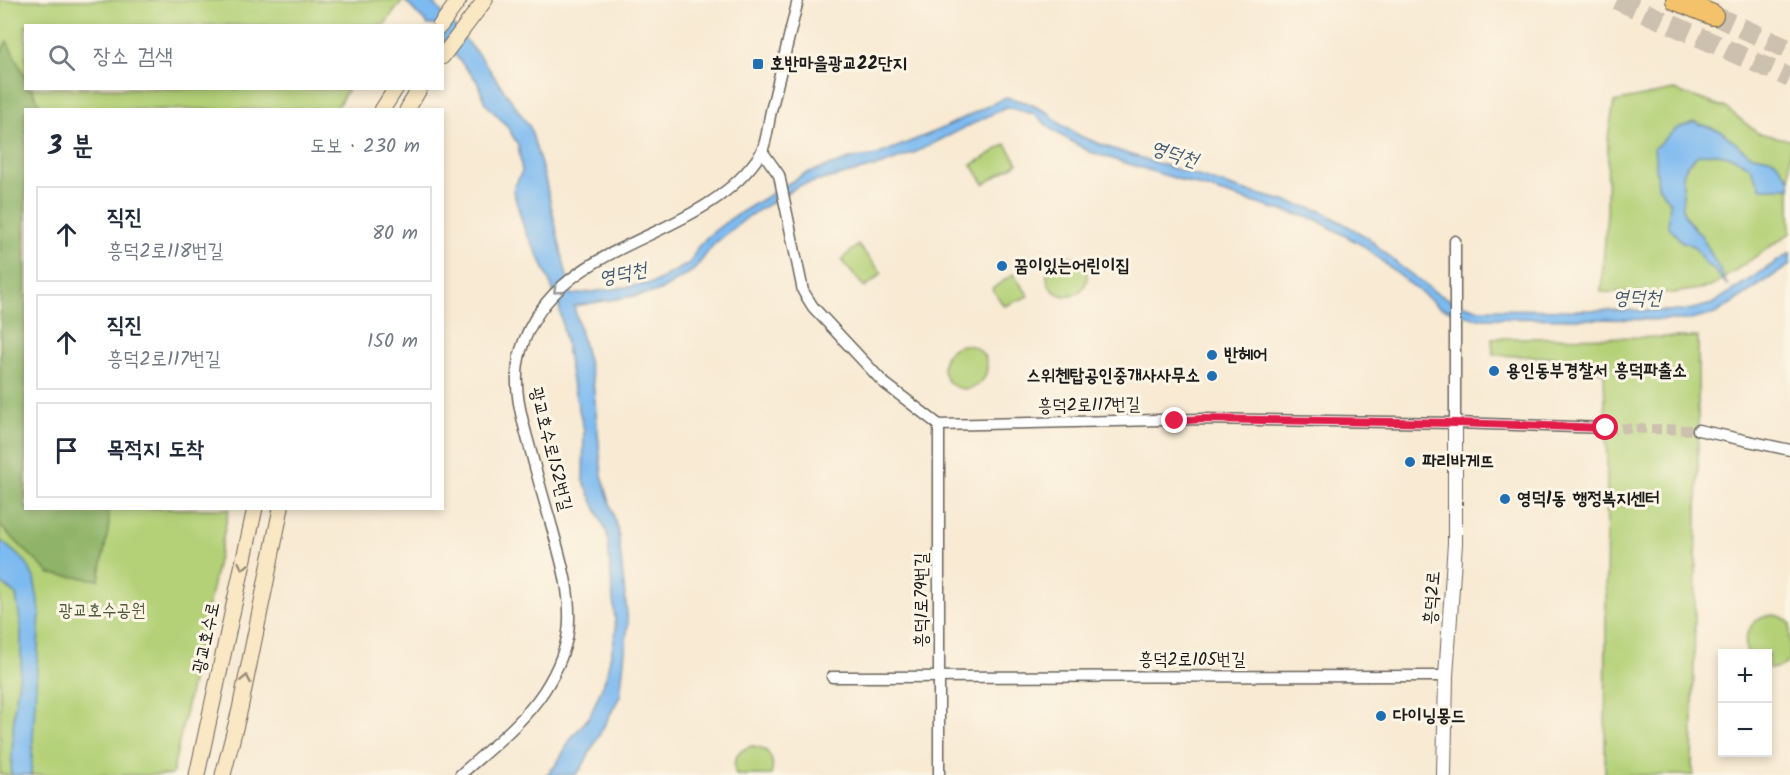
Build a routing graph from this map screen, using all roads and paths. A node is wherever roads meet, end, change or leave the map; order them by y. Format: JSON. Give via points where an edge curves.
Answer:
{"nodes":[{"id":1,"x":459,"y":0,"type":"edge"},
{"id":2,"x":798,"y":0,"type":"edge"},
{"id":3,"x":1676,"y":0,"type":"edge"},
{"id":4,"x":482,"y":4,"type":"edge"},
{"id":5,"x":1713,"y":15,"type":"tunnel mouth"},
{"id":6,"x":441,"y":24,"type":"edge"},
{"id":7,"x":444,"y":54,"type":"edge"},
{"id":8,"x":395,"y":90,"type":"edge"},
{"id":9,"x":419,"y":90,"type":"edge"},
{"id":10,"x":383,"y":108,"type":"edge"},
{"id":11,"x":408,"y":108,"type":"edge"},
{"id":12,"x":762,"y":151,"type":"junction"},
{"id":13,"x":1455,"y":241,"type":"dead end"},
{"id":14,"x":1455,"y":423,"type":"junction"},
{"id":15,"x":939,"y":425,"type":"junction"},
{"id":16,"x":1606,"y":428,"type":"tunnel mouth"},
{"id":17,"x":1698,"y":430,"type":"tunnel mouth"},
{"id":18,"x":1790,"y":450,"type":"edge"},
{"id":19,"x":255,"y":510,"type":"edge"},
{"id":20,"x":282,"y":510,"type":"edge"},
{"id":21,"x":938,"y":676,"type":"junction"},
{"id":22,"x":1446,"y":676,"type":"junction"},
{"id":23,"x":832,"y":677,"type":"dead end"},
{"id":24,"x":232,"y":735,"type":"junction"},
{"id":25,"x":492,"y":747,"type":"junction"},
{"id":26,"x":196,"y":775,"type":"edge"},
{"id":27,"x":223,"y":775,"type":"edge"},
{"id":28,"x":236,"y":775,"type":"edge"},
{"id":29,"x":460,"y":775,"type":"edge"},
{"id":30,"x":469,"y":775,"type":"edge"},
{"id":31,"x":939,"y":775,"type":"edge"},
{"id":32,"x":1444,"y":775,"type":"edge"}],
"edges":[{"from":1,"to":6,"type":"main road"},
{"from":2,"to":12,"type":"street","name":"광교호수로152번길"},
{"from":3,"to":5,"type":"highway"},
{"from":4,"to":7,"type":"main road"},
{"from":8,"to":10,"type":"main road"},
{"from":9,"to":11,"type":"main road"},
{"from":12,"to":15,"type":"street","via":[[779,175],[803,291],[813,307],[883,382]]},
{"from":12,"to":25,"type":"street","name":"광교호수로152번길","one_way":true,"via":[[735,183],[710,203],[570,279],[551,295],[527,332],[516,386],[567,579],[569,621],[564,646],[544,692]]},
{"from":13,"to":14,"type":"street"},
{"from":14,"to":15,"type":"street","name":"흥덕2로117번길","via":[[1202,419]]},
{"from":14,"to":16,"type":"street","name":"흥덕2로117번길"},
{"from":14,"to":22,"type":"street","name":"흥덕2로","via":[[1455,543]]},
{"from":15,"to":21,"type":"street","name":"흥덕1로79번길"},
{"from":17,"to":18,"type":"street"},
{"from":19,"to":26,"type":"main road","name":"광교호수로","one_way":true},
{"from":24,"to":20,"type":"main road","one_way":true},
{"from":21,"to":22,"type":"street","name":"흥덕2로105번길"},
{"from":21,"to":23,"type":"street","name":"흥덕2로105번길"},
{"from":21,"to":31,"type":"street","name":"흥덕1로79번길"},
{"from":22,"to":32,"type":"street","name":"흥덕2로"},
{"from":24,"to":27,"type":"main road"},
{"from":24,"to":28,"type":"main road"},
{"from":25,"to":29,"type":"street","name":"광교호수로152번길"},
{"from":25,"to":30,"type":"street"}]}
